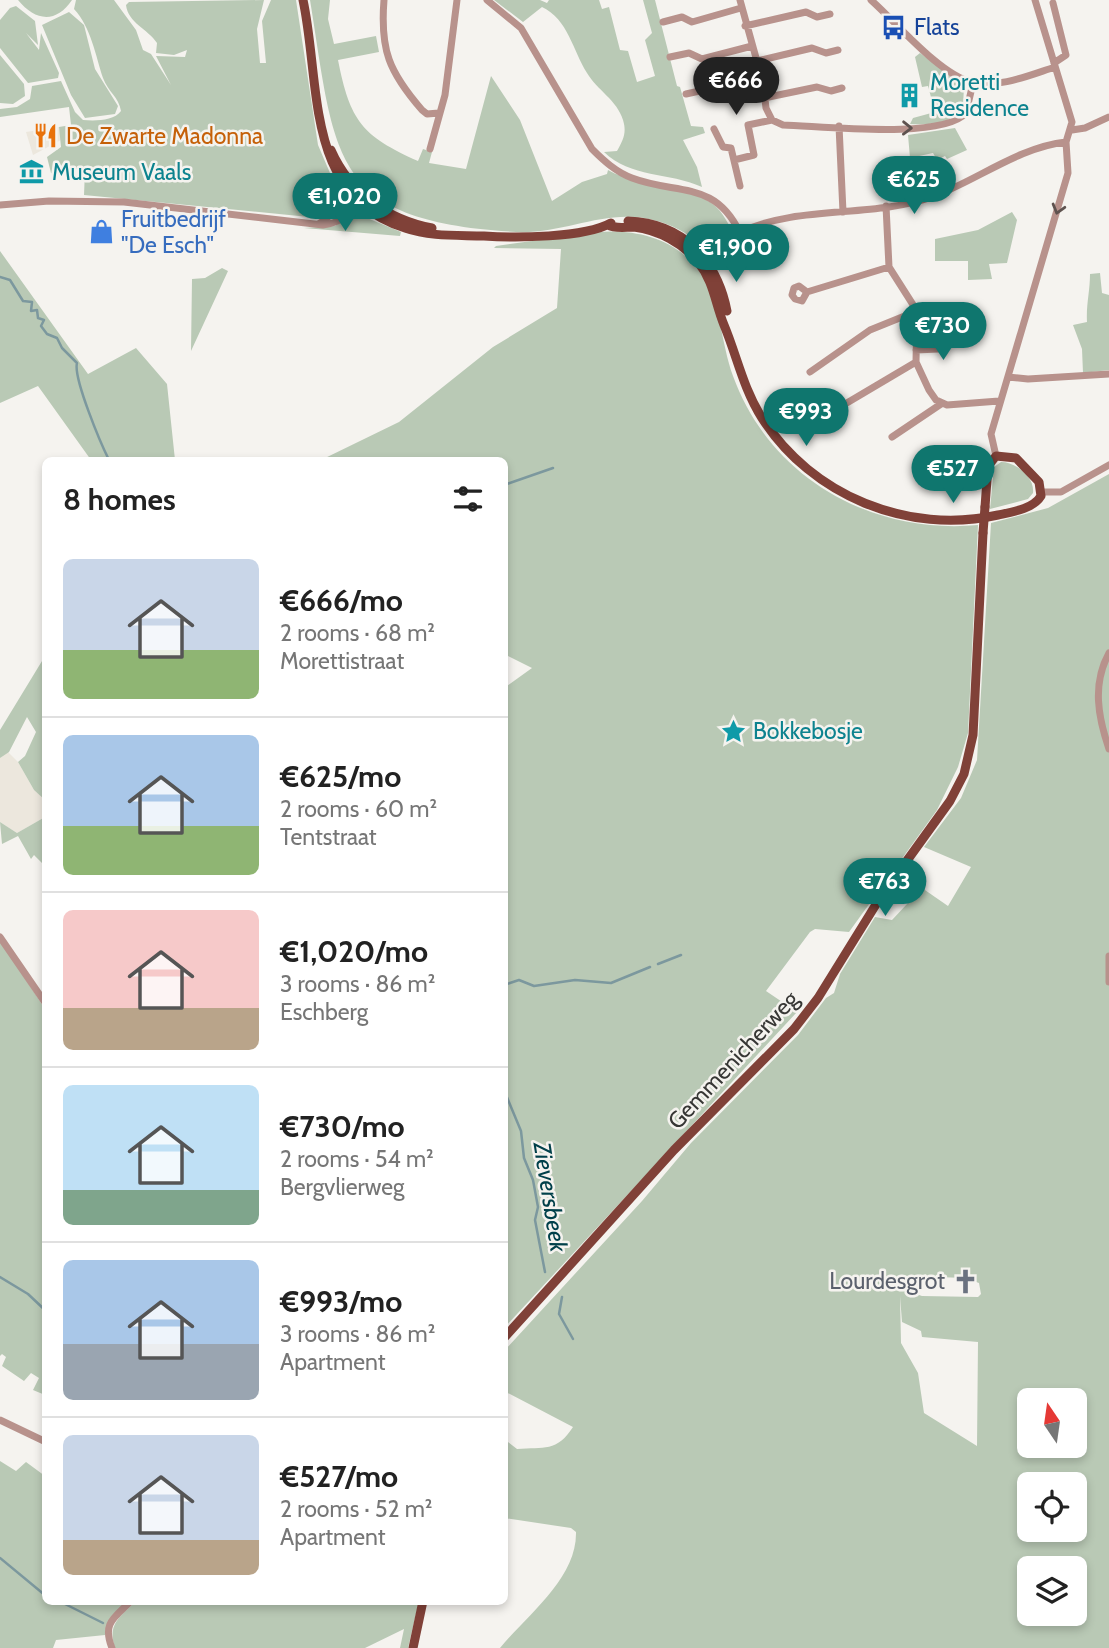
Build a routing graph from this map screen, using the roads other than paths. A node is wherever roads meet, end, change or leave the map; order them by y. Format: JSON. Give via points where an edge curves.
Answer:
{"nodes":[{"id":1,"x":303,"y":0,"type":"edge"},
{"id":2,"x":384,"y":0,"type":"edge"},
{"id":3,"x":457,"y":0,"type":"edge"},
{"id":4,"x":487,"y":0,"type":"edge"},
{"id":5,"x":871,"y":0,"type":"edge"},
{"id":6,"x":1035,"y":0,"type":"edge"},
{"id":7,"x":1053,"y":3,"type":"dead end"},
{"id":8,"x":740,"y":4,"type":"edge"},
{"id":9,"x":830,"y":14,"type":"dead end"},
{"id":10,"x":663,"y":22,"type":"dead end"},
{"id":11,"x":744,"y":26,"type":"junction"},
{"id":12,"x":752,"y":46,"type":"junction"},
{"id":13,"x":838,"y":50,"type":"dead end"},
{"id":14,"x":670,"y":57,"type":"dead end"},
{"id":15,"x":757,"y":61,"type":"junction"},
{"id":16,"x":1055,"y":65,"type":"junction"},
{"id":17,"x":763,"y":83,"type":"junction"},
{"id":18,"x":973,"y":83,"type":"junction"},
{"id":19,"x":842,"y":88,"type":"dead end"},
{"id":20,"x":686,"y":94,"type":"dead end"},
{"id":21,"x":764,"y":98,"type":"junction"},
{"id":22,"x":439,"y":113,"type":"junction"},
{"id":23,"x":1109,"y":117,"type":"edge"},
{"id":24,"x":772,"y":120,"type":"junction"},
{"id":25,"x":839,"y":126,"type":"junction"},
{"id":26,"x":714,"y":130,"type":"dead end"},
{"id":27,"x":1072,"y":130,"type":"junction"},
{"id":28,"x":1066,"y":142,"type":"junction"},
{"id":29,"x":430,"y":149,"type":"dead end"},
{"id":30,"x":734,"y":160,"type":"junction"},
{"id":31,"x":740,"y":186,"type":"dead end"},
{"id":32,"x":358,"y":197,"type":"junction"},
{"id":33,"x":0,"y":205,"type":"edge"},
{"id":34,"x":886,"y":206,"type":"junction"},
{"id":35,"x":843,"y":212,"type":"junction"},
{"id":36,"x":740,"y":233,"type":"junction"},
{"id":37,"x":703,"y":261,"type":"junction"},
{"id":38,"x":889,"y":267,"type":"junction"},
{"id":39,"x":807,"y":292,"type":"dead end"},
{"id":40,"x":917,"y":311,"type":"junction"},
{"id":41,"x":953,"y":336,"type":"dead end"},
{"id":42,"x":916,"y":351,"type":"junction"},
{"id":43,"x":916,"y":362,"type":"junction"},
{"id":44,"x":810,"y":372,"type":"dead end"},
{"id":45,"x":1109,"y":374,"type":"edge"},
{"id":46,"x":1008,"y":377,"type":"junction"},
{"id":47,"x":999,"y":401,"type":"junction"},
{"id":48,"x":941,"y":404,"type":"junction"},
{"id":49,"x":840,"y":407,"type":"dead end"},
{"id":50,"x":892,"y":438,"type":"dead end"},
{"id":51,"x":996,"y":456,"type":"junction"},
{"id":52,"x":1109,"y":465,"type":"edge"},
{"id":53,"x":1041,"y":492,"type":"junction"},
{"id":54,"x":1109,"y":653,"type":"edge"},
{"id":55,"x":1109,"y":749,"type":"edge"},
{"id":56,"x":0,"y":937,"type":"edge"},
{"id":57,"x":1109,"y":956,"type":"edge"},
{"id":58,"x":1109,"y":982,"type":"edge"},
{"id":59,"x":42,"y":998,"type":"edge"},
{"id":60,"x":508,"y":1334,"type":"edge"},
{"id":61,"x":0,"y":1420,"type":"edge"},
{"id":62,"x":42,"y":1440,"type":"edge"},
{"id":63,"x":127,"y":1605,"type":"edge"},
{"id":64,"x":423,"y":1605,"type":"edge"},
{"id":65,"x":112,"y":1648,"type":"edge"},
{"id":66,"x":413,"y":1648,"type":"edge"}],
"edges":[{"from":1,"to":32,"type":"main road","via":[[321,119],[338,164]]},
{"from":2,"to":22,"type":"street","via":[[382,36],[391,69],[422,110]]},
{"from":3,"to":22,"type":"street"},
{"from":4,"to":36,"type":"street","via":[[521,28],[600,157],[635,179],[714,199]]},
{"from":5,"to":18,"type":"street","via":[[938,61]]},
{"from":6,"to":16,"type":"street"},
{"from":7,"to":16,"type":"street","via":[[1066,54]]},
{"from":8,"to":10,"type":"street","via":[[692,22],[682,17]]},
{"from":8,"to":11,"type":"street"},
{"from":9,"to":11,"type":"street","via":[[817,17],[806,12]]},
{"from":11,"to":12,"type":"street"},
{"from":12,"to":14,"type":"street","via":[[702,59],[689,53]]},
{"from":12,"to":15,"type":"street"},
{"from":13,"to":15,"type":"street","via":[[826,53],[812,48]]},
{"from":15,"to":17,"type":"street"},
{"from":16,"to":18,"type":"street","via":[[1001,82]]},
{"from":16,"to":27,"type":"street"},
{"from":17,"to":20,"type":"street","via":[[716,95],[704,90]]},
{"from":17,"to":21,"type":"street"},
{"from":25,"to":18,"type":"street","one_way":true,"via":[[920,129],[954,122],[966,113]]},
{"from":19,"to":21,"type":"street","via":[[831,91],[817,86]]},
{"from":21,"to":24,"type":"street"},
{"from":22,"to":29,"type":"street"},
{"from":23,"to":27,"type":"street"},
{"from":24,"to":25,"type":"street","via":[[783,125]]},
{"from":24,"to":30,"type":"street","via":[[748,125],[754,155]]},
{"from":25,"to":35,"type":"street"},
{"from":26,"to":30,"type":"street","via":[[723,147],[731,148]]},
{"from":27,"to":28,"type":"street"},
{"from":28,"to":34,"type":"street","via":[[1044,146],[932,197]]},
{"from":28,"to":46,"type":"street","name":"Gemmenicherweg","one_way":true,"via":[[1068,173]]},
{"from":30,"to":31,"type":"street"},
{"from":32,"to":33,"type":"street","via":[[320,223],[124,202]]},
{"from":32,"to":37,"type":"main road","via":[[399,219],[464,235],[530,237],[608,225],[657,233]]},
{"from":34,"to":35,"type":"street"},
{"from":34,"to":38,"type":"street"},
{"from":35,"to":36,"type":"street","via":[[766,223]]},
{"from":36,"to":37,"type":"street"},
{"from":37,"to":53,"type":"main road","via":[[722,289],[744,384],[770,430],[802,465],[854,499],[899,515],[955,520],[990,516],[1021,509],[1038,501]]},
{"from":38,"to":39,"type":"street"},
{"from":38,"to":40,"type":"street"},
{"from":40,"to":42,"type":"street"},
{"from":40,"to":44,"type":"street","via":[[870,330]]},
{"from":41,"to":42,"type":"street","via":[[938,349]]},
{"from":42,"to":43,"type":"street"},
{"from":43,"to":48,"type":"street"},
{"from":43,"to":49,"type":"street"},
{"from":45,"to":46,"type":"street"},
{"from":46,"to":47,"type":"street","name":"Gemmenicherweg"},
{"from":47,"to":48,"type":"street"},
{"from":47,"to":51,"type":"street","name":"Gemmenicherweg","via":[[990,437]]},
{"from":48,"to":50,"type":"street"},
{"from":51,"to":53,"type":"main road","via":[[1009,456],[1025,465],[1038,479]]},
{"from":51,"to":60,"type":"main road","name":"Gemmenicherweg","bridge":true,"via":[[988,466],[973,734],[964,774],[950,801],[794,1029],[674,1150]]},
{"from":52,"to":53,"type":"street","via":[[1061,492]]},
{"from":54,"to":55,"type":"street","via":[[1098,702]]},
{"from":56,"to":59,"type":"street"},
{"from":57,"to":58,"type":"street"},
{"from":61,"to":62,"type":"street"},
{"from":63,"to":65,"type":"street","via":[[108,1626]]},
{"from":64,"to":66,"type":"main road"}]}
